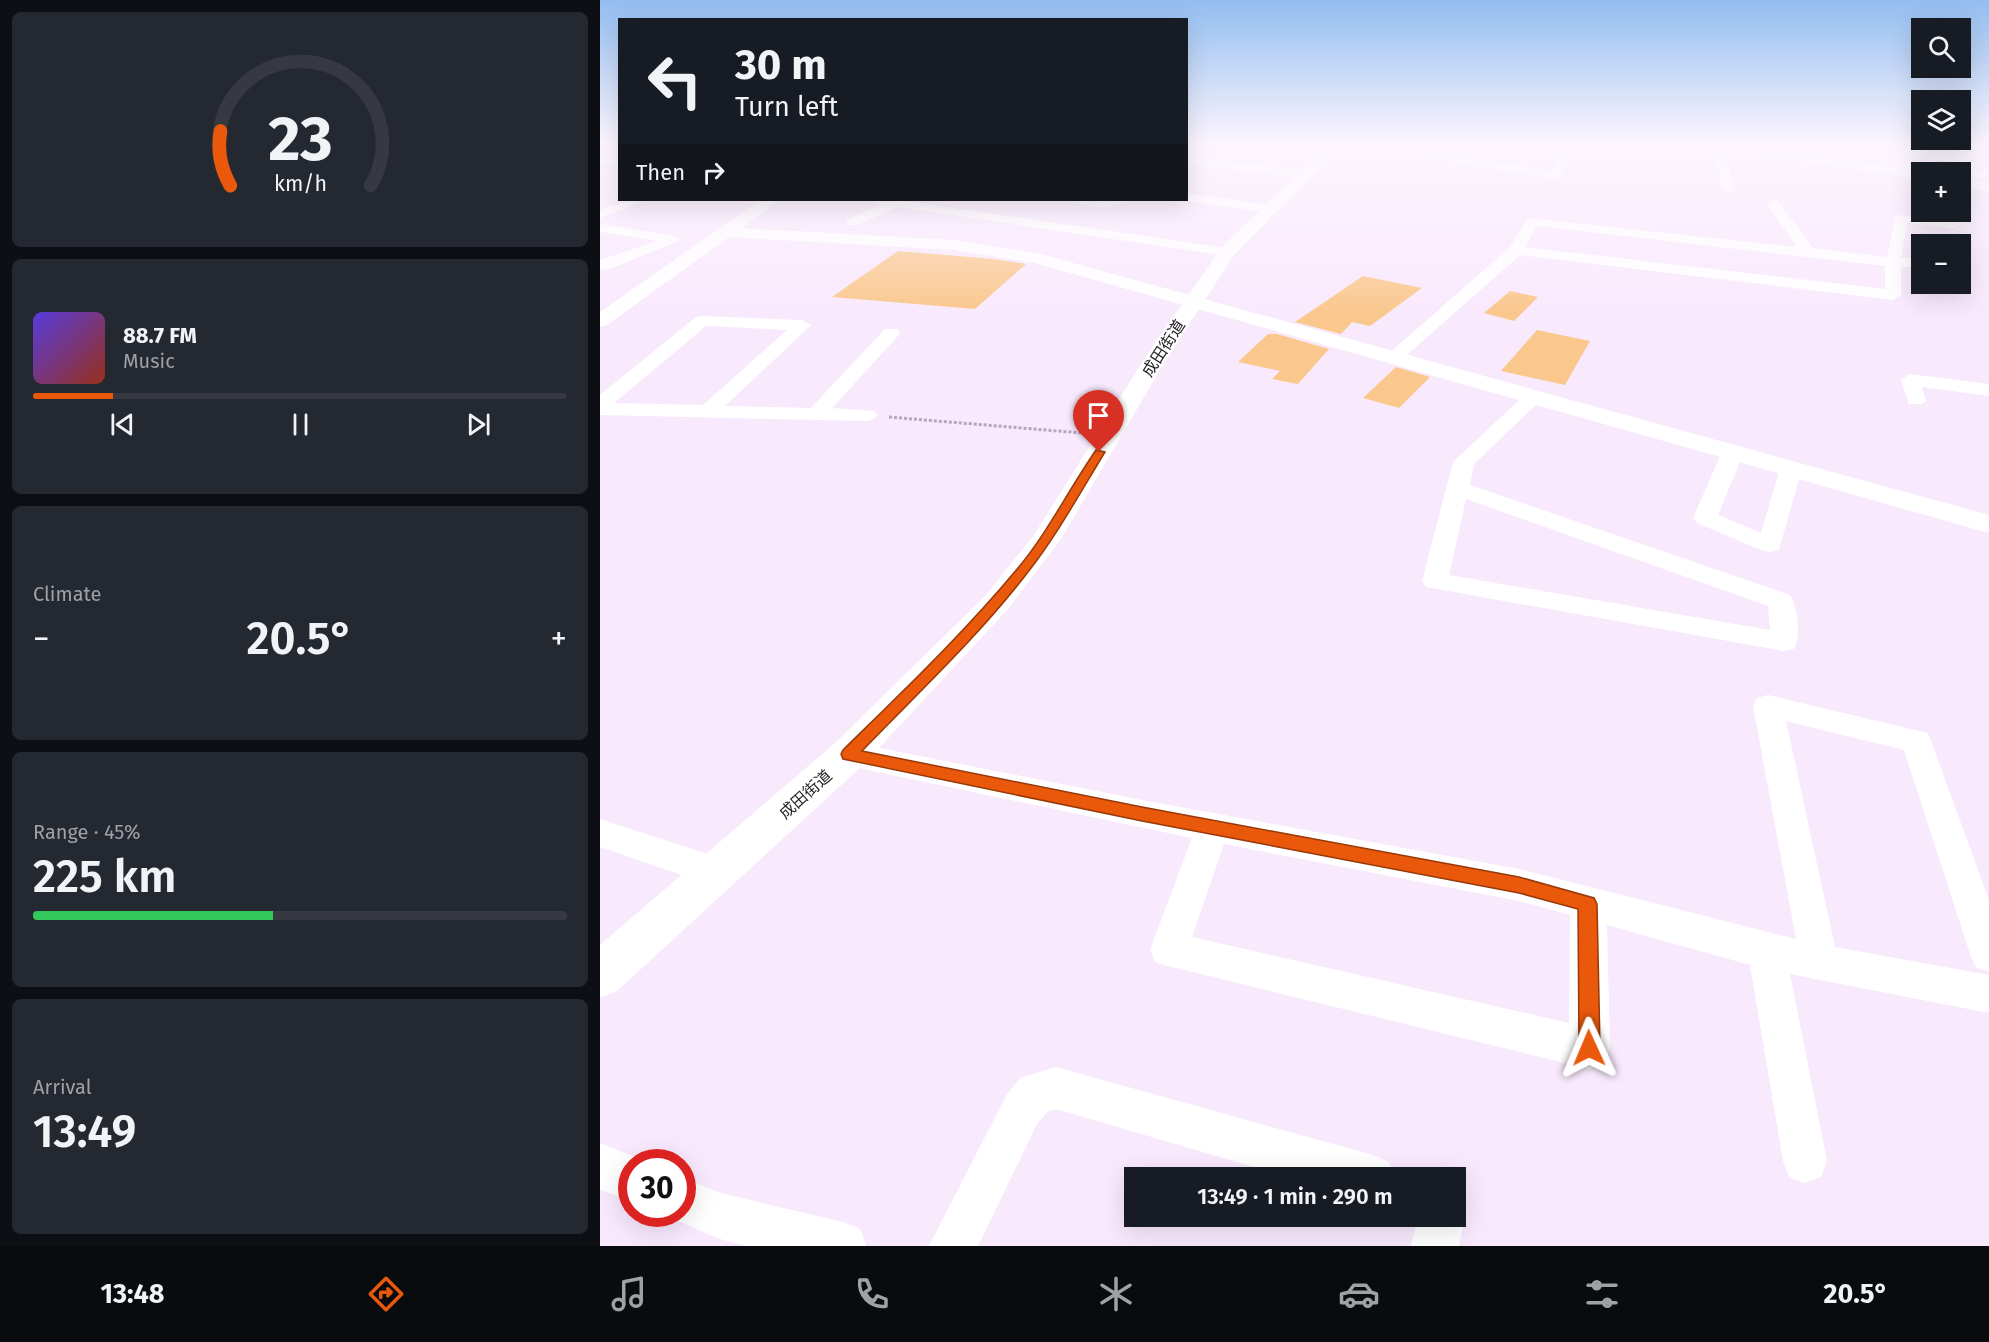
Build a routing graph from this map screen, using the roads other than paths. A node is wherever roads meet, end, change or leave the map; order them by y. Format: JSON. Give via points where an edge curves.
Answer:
{"nodes":[{"id":1,"x":1201,"y":199,"type":"edge"},
{"id":2,"x":1280,"y":199,"type":"edge"},
{"id":3,"x":639,"y":201,"type":"edge"},
{"id":4,"x":769,"y":201,"type":"edge"},
{"id":5,"x":886,"y":201,"type":"edge"},
{"id":6,"x":1088,"y":201,"type":"edge"},
{"id":7,"x":1116,"y":201,"type":"edge"},
{"id":8,"x":896,"y":202,"type":"junction"},
{"id":9,"x":1773,"y":204,"type":"dead end"},
{"id":10,"x":1270,"y":209,"type":"junction"},
{"id":11,"x":600,"y":214,"type":"edge"},
{"id":12,"x":852,"y":222,"type":"dead end"},
{"id":13,"x":1954,"y":223,"type":"edge"},
{"id":14,"x":600,"y":228,"type":"edge"},
{"id":15,"x":727,"y":232,"type":"junction"},
{"id":16,"x":1516,"y":250,"type":"junction"},
{"id":17,"x":1227,"y":252,"type":"junction"},
{"id":18,"x":1808,"y":252,"type":"junction"},
{"id":19,"x":1893,"y":262,"type":"junction"},
{"id":20,"x":1911,"y":262,"type":"edge"},
{"id":21,"x":600,"y":265,"type":"edge"},
{"id":22,"x":1194,"y":301,"type":"junction"},
{"id":23,"x":600,"y":321,"type":"edge"},
{"id":24,"x":891,"y":333,"type":"dead end"},
{"id":25,"x":1394,"y":357,"type":"junction"},
{"id":26,"x":1989,"y":390,"type":"edge"},
{"id":27,"x":1535,"y":396,"type":"junction"},
{"id":28,"x":1916,"y":400,"type":"dead end"},
{"id":29,"x":600,"y":407,"type":"edge"},
{"id":30,"x":708,"y":411,"type":"junction"},
{"id":31,"x":816,"y":414,"type":"junction"},
{"id":32,"x":867,"y":415,"type":"road end"},
{"id":33,"x":1733,"y":452,"type":"junction"},
{"id":34,"x":1791,"y":468,"type":"junction"},
{"id":35,"x":1458,"y":488,"type":"junction"},
{"id":36,"x":1989,"y":524,"type":"edge"},
{"id":37,"x":849,"y":754,"type":"junction"},
{"id":38,"x":1213,"y":827,"type":"junction"},
{"id":39,"x":600,"y":833,"type":"edge"},
{"id":40,"x":717,"y":872,"type":"junction"},
{"id":41,"x":1588,"y":904,"type":"junction"},
{"id":42,"x":1767,"y":952,"type":"junction"},
{"id":43,"x":1989,"y":954,"type":"edge"},
{"id":44,"x":1819,"y":962,"type":"junction"},
{"id":45,"x":600,"y":975,"type":"edge"},
{"id":46,"x":1989,"y":994,"type":"edge"},
{"id":47,"x":1805,"y":1161,"type":"dead end"},
{"id":48,"x":600,"y":1166,"type":"edge"},
{"id":49,"x":1334,"y":1167,"type":"edge"},
{"id":50,"x":618,"y":1173,"type":"edge"},
{"id":51,"x":696,"y":1206,"type":"edge"},
{"id":52,"x":1439,"y":1227,"type":"edge"},
{"id":53,"x":843,"y":1246,"type":"edge"},
{"id":54,"x":953,"y":1246,"type":"edge"},
{"id":55,"x":1435,"y":1246,"type":"edge"}],
"edges":[{"from":1,"to":10,"type":"street"},
{"from":2,"to":10,"type":"main road","name":"成田街道"},
{"from":3,"to":11,"type":"street"},
{"from":4,"to":15,"type":"main road"},
{"from":5,"to":8,"type":"street"},
{"from":6,"to":7,"type":"street"},
{"from":8,"to":12,"type":"street"},
{"from":8,"to":17,"type":"street"},
{"from":9,"to":18,"type":"street"},
{"from":10,"to":17,"type":"main road","name":"成田街道"},
{"from":13,"to":19,"type":"street","via":[[1901,218]]},
{"from":14,"to":21,"type":"street","via":[[674,240]]},
{"from":15,"to":22,"type":"main road","via":[[990,249],[1038,258]]},
{"from":15,"to":23,"type":"main road"},
{"from":16,"to":18,"type":"street","via":[[1533,221]]},
{"from":16,"to":19,"type":"street","via":[[1893,295]]},
{"from":16,"to":25,"type":"street"},
{"from":17,"to":22,"type":"main road","name":"成田街道"},
{"from":18,"to":19,"type":"street"},
{"from":19,"to":20,"type":"street"},
{"from":22,"to":25,"type":"main road"},
{"from":22,"to":37,"type":"main road","name":"成田街道","via":[[1023,571]]},
{"from":24,"to":31,"type":"street"},
{"from":25,"to":27,"type":"main road"},
{"from":26,"to":28,"type":"street","via":[[1910,380]]},
{"from":27,"to":33,"type":"main road"},
{"from":27,"to":35,"type":"street","via":[[1464,462]]},
{"from":29,"to":30,"type":"street"},
{"from":29,"to":30,"type":"street","via":[[702,321],[801,325]]},
{"from":30,"to":31,"type":"street"},
{"from":31,"to":32,"type":"street"},
{"from":33,"to":34,"type":"main road"},
{"from":33,"to":34,"type":"street","via":[[1705,518],[1770,545]]},
{"from":34,"to":36,"type":"main road"},
{"from":35,"to":35,"type":"street","via":[[1435,581],[1784,642],[1781,601]]},
{"from":37,"to":38,"type":"street"},
{"from":37,"to":40,"type":"main road","name":"成田街道"},
{"from":38,"to":41,"type":"street","via":[[1519,885]]},
{"from":38,"to":41,"type":"street","via":[[1169,950],[1589,1048]]},
{"from":39,"to":40,"type":"street"},
{"from":40,"to":45,"type":"main road","name":"成田街道"},
{"from":41,"to":42,"type":"street"},
{"from":42,"to":44,"type":"street"},
{"from":42,"to":47,"type":"street"},
{"from":43,"to":44,"type":"street","via":[[1917,741],[1768,706]]},
{"from":44,"to":46,"type":"street"},
{"from":48,"to":50,"type":"street"},
{"from":49,"to":54,"type":"street","via":[[1056,1088],[1035,1093],[1022,1109]]},
{"from":51,"to":53,"type":"street","via":[[720,1216]]},
{"from":52,"to":55,"type":"street"}]}
